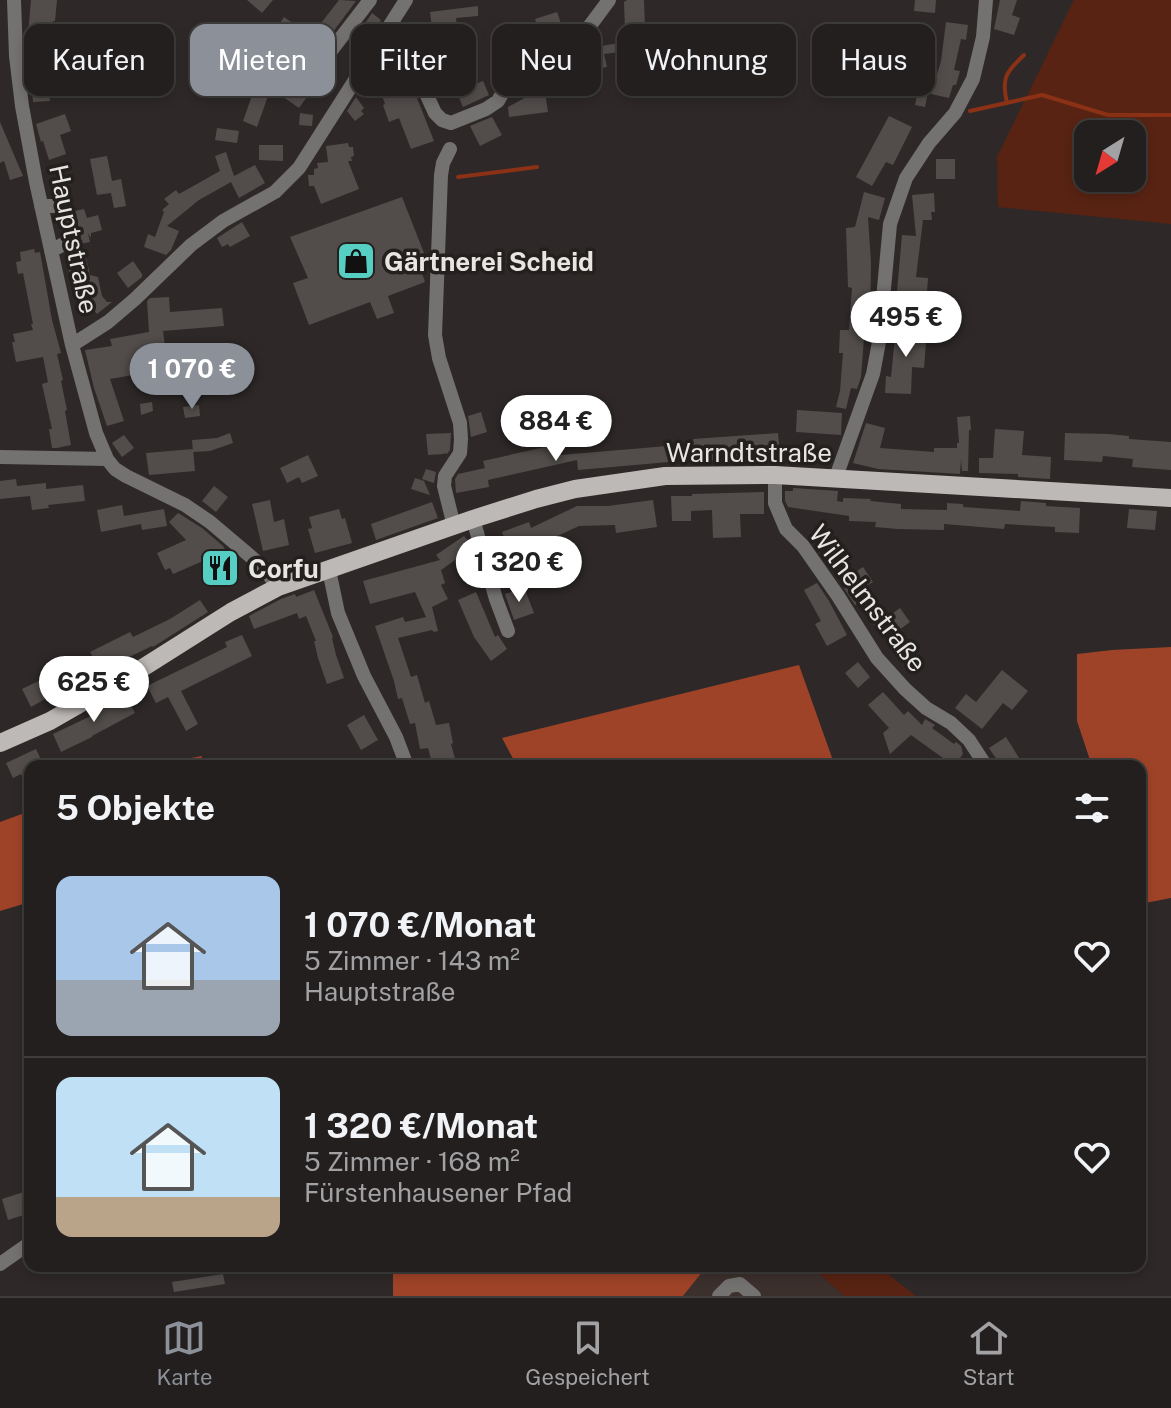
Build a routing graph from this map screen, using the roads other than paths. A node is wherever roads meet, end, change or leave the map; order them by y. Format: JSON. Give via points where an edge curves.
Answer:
{"nodes":[{"id":1,"x":14,"y":0,"type":"edge"},
{"id":2,"x":370,"y":0,"type":"edge"},
{"id":3,"x":406,"y":0,"type":"edge"},
{"id":4,"x":609,"y":0,"type":"edge"},
{"id":5,"x":986,"y":0,"type":"edge"},
{"id":6,"x":391,"y":24,"type":"edge"},
{"id":7,"x":335,"y":46,"type":"edge"},
{"id":8,"x":351,"y":86,"type":"edge"},
{"id":9,"x":427,"y":96,"type":"edge"},
{"id":10,"x":450,"y":149,"type":"dead end"},
{"id":11,"x":49,"y":206,"type":"junction"},
{"id":12,"x":57,"y":247,"type":"junction"},
{"id":13,"x":72,"y":345,"type":"junction"},
{"id":14,"x":0,"y":457,"type":"edge"},
{"id":15,"x":107,"y":459,"type":"junction"},
{"id":16,"x":775,"y":475,"type":"junction"},
{"id":17,"x":836,"y":477,"type":"junction"},
{"id":18,"x":1171,"y":498,"type":"edge"},
{"id":19,"x":473,"y":519,"type":"junction"},
{"id":20,"x":454,"y":526,"type":"junction"},
{"id":21,"x":329,"y":570,"type":"junction"},
{"id":22,"x":278,"y":587,"type":"junction"},
{"id":23,"x":508,"y":631,"type":"dead end"},
{"id":24,"x":0,"y":743,"type":"edge"},
{"id":25,"x":405,"y":760,"type":"edge"},
{"id":26,"x":982,"y":760,"type":"edge"},
{"id":27,"x":24,"y":1246,"type":"edge"},
{"id":28,"x":1,"y":1258,"type":"edge"},
{"id":29,"x":719,"y":1296,"type":"edge"},
{"id":30,"x":754,"y":1296,"type":"edge"}],
"edges":[{"from":1,"to":11,"type":"street","name":"Hauptstraße","via":[[22,106]]},
{"from":2,"to":7,"type":"street"},
{"from":3,"to":6,"type":"street"},
{"from":4,"to":9,"type":"street","via":[[578,36],[521,59],[498,101],[486,109],[451,123],[435,113]]},
{"from":5,"to":17,"type":"street","via":[[973,79],[955,113],[906,178],[890,224],[873,374]]},
{"from":8,"to":13,"type":"street","via":[[286,182],[223,221],[108,322]]},
{"from":10,"to":20,"type":"street","via":[[441,175],[435,335],[460,423],[460,453],[445,476]]},
{"from":11,"to":12,"type":"street","name":"Hauptstraße"},
{"from":11,"to":12,"type":"street","via":[[64,206],[71,240]]},
{"from":12,"to":13,"type":"street","name":"Hauptstraße"},
{"from":13,"to":15,"type":"street","name":"Hauptstraße"},
{"from":14,"to":15,"type":"street"},
{"from":15,"to":22,"type":"street","via":[[126,476],[210,522],[263,567]]},
{"from":16,"to":17,"type":"main road","name":"Warndtstraße"},
{"from":16,"to":19,"type":"main road","name":"Warndtstraße","via":[[665,476],[575,489]]},
{"from":16,"to":26,"type":"street","name":"Wilhelmstraße","via":[[775,503],[786,529],[803,546],[877,658],[926,708],[969,740]]},
{"from":17,"to":18,"type":"main road","name":"Warndtstraße"},
{"from":19,"to":20,"type":"main road","name":"Warndtstraße"},
{"from":19,"to":23,"type":"street"},
{"from":20,"to":21,"type":"main road","name":"Warndtstraße"},
{"from":21,"to":22,"type":"main road","name":"Warndtstraße"},
{"from":21,"to":25,"type":"street","via":[[338,613]]},
{"from":22,"to":24,"type":"main road","name":"Warndtstraße","via":[[50,721]]},
{"from":27,"to":28,"type":"street"},
{"from":29,"to":30,"type":"street","via":[[740,1284]]}]}
